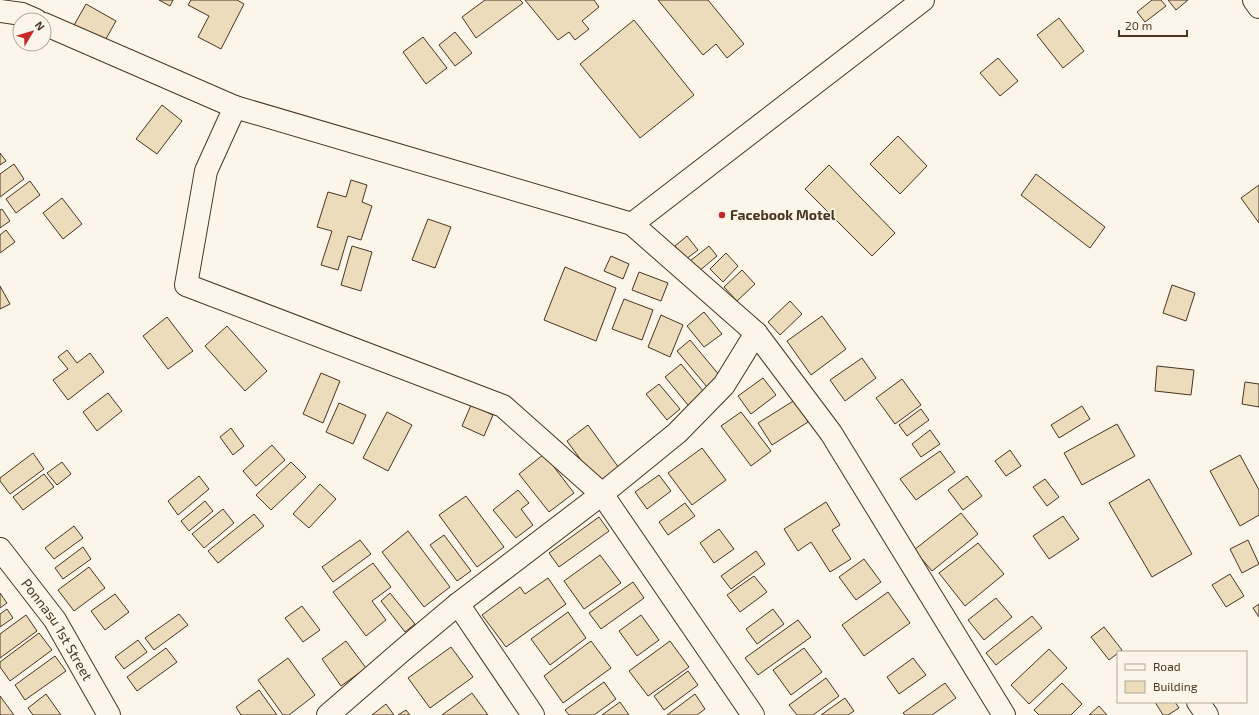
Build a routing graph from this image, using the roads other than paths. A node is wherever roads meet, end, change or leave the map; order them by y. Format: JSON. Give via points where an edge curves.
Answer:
{"nodes":[{"id":1,"x":922,"y":0,"type":"edge"},
{"id":2,"x":1254,"y":0,"type":"edge"},
{"id":3,"x":1259,"y":6,"type":"edge"},
{"id":4,"x":0,"y":11,"type":"edge"},
{"id":5,"x":12,"y":13,"type":"edge"},
{"id":6,"x":52,"y":27,"type":"edge"},
{"id":7,"x":235,"y":107,"type":"junction"},
{"id":8,"x":632,"y":224,"type":"junction"},
{"id":9,"x":756,"y":333,"type":"junction"},
{"id":10,"x":602,"y":494,"type":"junction"},
{"id":11,"x":0,"y":549,"type":"edge"},
{"id":12,"x":458,"y":604,"type":"junction"},
{"id":13,"x":1199,"y":703,"type":"edge"},
{"id":14,"x":109,"y":715,"type":"edge"},
{"id":15,"x":328,"y":715,"type":"edge"},
{"id":16,"x":533,"y":715,"type":"edge"},
{"id":17,"x":753,"y":715,"type":"edge"},
{"id":18,"x":1004,"y":715,"type":"edge"},
{"id":19,"x":1207,"y":715,"type":"edge"}],
"edges":[{"from":1,"to":8,"type":"street"},
{"from":2,"to":3,"type":"street"},
{"from":4,"to":5,"type":"street"},
{"from":6,"to":7,"type":"street"},
{"from":7,"to":8,"type":"street"},
{"from":7,"to":10,"type":"street","via":[[206,171],[186,285],[503,406]]},
{"from":8,"to":9,"type":"street"},
{"from":9,"to":10,"type":"street","via":[[724,385],[677,433]]},
{"from":9,"to":18,"type":"street","via":[[831,433]]},
{"from":10,"to":12,"type":"street"},
{"from":10,"to":17,"type":"street"},
{"from":11,"to":14,"type":"street","name":"Ponnasu 1st Street","via":[[55,620]]},
{"from":12,"to":15,"type":"street"},
{"from":12,"to":16,"type":"street"},
{"from":13,"to":19,"type":"street"}]}
